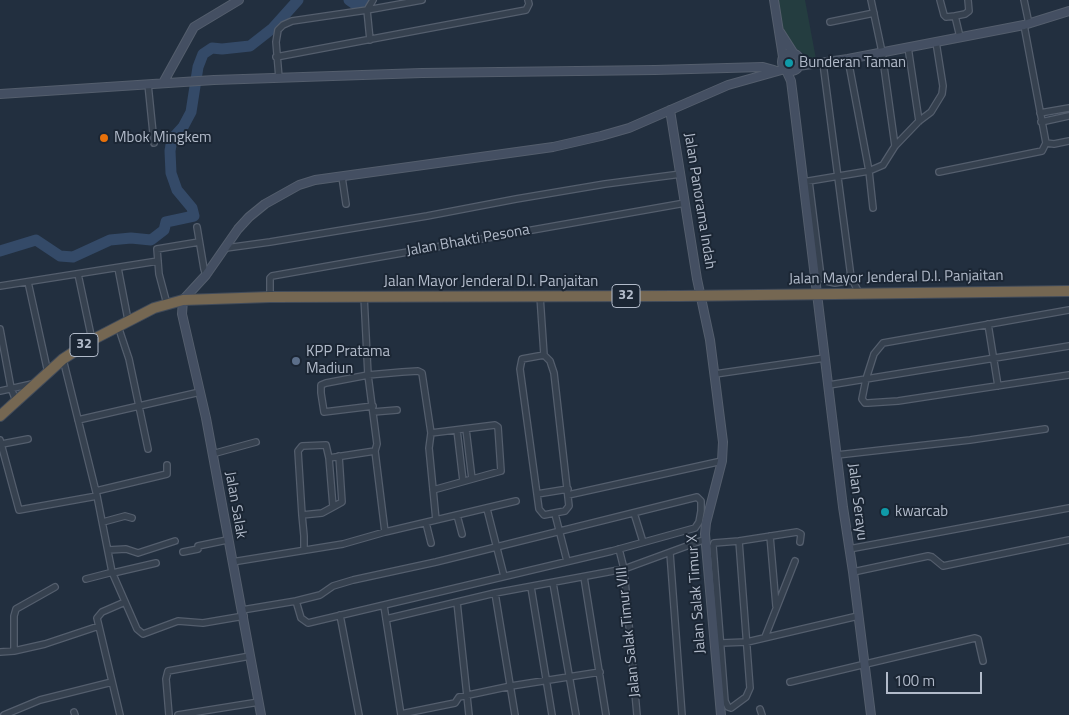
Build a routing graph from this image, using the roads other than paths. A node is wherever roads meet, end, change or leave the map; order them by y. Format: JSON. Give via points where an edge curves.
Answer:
{"nodes":[{"id":1,"x":239,"y":0,"type":"edge"},
{"id":2,"x":373,"y":0,"type":"edge"},
{"id":3,"x":422,"y":0,"type":"edge"},
{"id":4,"x":528,"y":0,"type":"edge"},
{"id":5,"x":774,"y":0,"type":"edge"},
{"id":6,"x":871,"y":0,"type":"edge"},
{"id":7,"x":940,"y":0,"type":"edge"},
{"id":8,"x":968,"y":0,"type":"edge"},
{"id":9,"x":1024,"y":0,"type":"edge"},
{"id":10,"x":367,"y":10,"type":"junction"},
{"id":11,"x":1069,"y":11,"type":"edge"},
{"id":12,"x":874,"y":13,"type":"junction"},
{"id":13,"x":954,"y":16,"type":"junction"},
{"id":14,"x":830,"y":22,"type":"dead end"},
{"id":15,"x":1026,"y":24,"type":"junction"},
{"id":16,"x":779,"y":31,"type":"junction"},
{"id":17,"x":960,"y":37,"type":"junction"},
{"id":18,"x":370,"y":40,"type":"junction"},
{"id":19,"x":936,"y":42,"type":"junction"},
{"id":20,"x":908,"y":47,"type":"junction"},
{"id":21,"x":882,"y":52,"type":"junction"},
{"id":22,"x":796,"y":55,"type":"junction"},
{"id":23,"x":276,"y":57,"type":"junction"},
{"id":24,"x":782,"y":58,"type":"junction"},
{"id":25,"x":848,"y":59,"type":"junction"},
{"id":26,"x":821,"y":62,"type":"junction"},
{"id":27,"x":763,"y":67,"type":"junction"},
{"id":28,"x":798,"y":67,"type":"junction"},
{"id":29,"x":785,"y":69,"type":"junction"},
{"id":30,"x":776,"y":70,"type":"junction"},
{"id":31,"x":752,"y":77,"type":"junction"},
{"id":32,"x":279,"y":78,"type":"junction"},
{"id":33,"x":164,"y":83,"type":"junction"},
{"id":34,"x":148,"y":84,"type":"junction"},
{"id":35,"x":0,"y":94,"type":"edge"},
{"id":36,"x":793,"y":97,"type":"junction"},
{"id":37,"x":1069,"y":108,"type":"edge"},
{"id":38,"x":670,"y":110,"type":"junction"},
{"id":39,"x":1040,"y":113,"type":"junction"},
{"id":40,"x":1069,"y":116,"type":"edge"},
{"id":41,"x":919,"y":121,"type":"junction"},
{"id":42,"x":1041,"y":122,"type":"junction"},
{"id":43,"x":1069,"y":141,"type":"edge"},
{"id":44,"x":154,"y":143,"type":"dead end"},
{"id":45,"x":1046,"y":144,"type":"junction"},
{"id":46,"x":895,"y":146,"type":"junction"},
{"id":47,"x":869,"y":170,"type":"junction"},
{"id":48,"x":939,"y":172,"type":"dead end"},
{"id":49,"x":681,"y":174,"type":"junction"},
{"id":50,"x":342,"y":176,"type":"junction"},
{"id":51,"x":838,"y":176,"type":"junction"},
{"id":52,"x":806,"y":181,"type":"junction"},
{"id":53,"x":685,"y":203,"type":"junction"},
{"id":54,"x":346,"y":204,"type":"dead end"},
{"id":55,"x":873,"y":208,"type":"dead end"},
{"id":56,"x":197,"y":227,"type":"dead end"},
{"id":57,"x":199,"y":242,"type":"junction"},
{"id":58,"x":226,"y":248,"type":"junction"},
{"id":59,"x":158,"y":261,"type":"junction"},
{"id":60,"x":118,"y":268,"type":"junction"},
{"id":61,"x":78,"y":274,"type":"junction"},
{"id":62,"x":206,"y":275,"type":"junction"},
{"id":63,"x":852,"y":280,"type":"junction"},
{"id":64,"x":28,"y":282,"type":"junction"},
{"id":65,"x":0,"y":286,"type":"edge"},
{"id":66,"x":1069,"y":291,"type":"edge"},
{"id":67,"x":817,"y":293,"type":"junction"},
{"id":68,"x":859,"y":293,"type":"junction"},
{"id":69,"x":364,"y":296,"type":"junction"},
{"id":70,"x":540,"y":296,"type":"junction"},
{"id":71,"x":700,"y":296,"type":"junction"},
{"id":72,"x":270,"y":297,"type":"junction"},
{"id":73,"x":183,"y":300,"type":"junction"},
{"id":74,"x":167,"y":304,"type":"junction"},
{"id":75,"x":1069,"y":310,"type":"edge"},
{"id":76,"x":128,"y":320,"type":"junction"},
{"id":77,"x":988,"y":324,"type":"junction"},
{"id":78,"x":118,"y":326,"type":"junction"},
{"id":79,"x":0,"y":329,"type":"edge"},
{"id":80,"x":92,"y":340,"type":"junction"},
{"id":81,"x":1069,"y":346,"type":"edge"},
{"id":82,"x":544,"y":355,"type":"junction"},
{"id":83,"x":825,"y":358,"type":"junction"},
{"id":84,"x":64,"y":359,"type":"junction"},
{"id":85,"x":995,"y":359,"type":"junction"},
{"id":86,"x":48,"y":373,"type":"junction"},
{"id":87,"x":715,"y":374,"type":"junction"},
{"id":88,"x":368,"y":375,"type":"junction"},
{"id":89,"x":1069,"y":375,"type":"edge"},
{"id":90,"x":866,"y":379,"type":"junction"},
{"id":91,"x":35,"y":384,"type":"junction"},
{"id":92,"x":829,"y":385,"type":"junction"},
{"id":93,"x":998,"y":386,"type":"junction"},
{"id":94,"x":11,"y":388,"type":"junction"},
{"id":95,"x":0,"y":390,"type":"edge"},
{"id":96,"x":200,"y":392,"type":"junction"},
{"id":97,"x":16,"y":401,"type":"junction"},
{"id":98,"x":139,"y":407,"type":"junction"},
{"id":99,"x":373,"y":409,"type":"junction"},
{"id":100,"x":397,"y":410,"type":"dead end"},
{"id":101,"x":0,"y":416,"type":"edge"},
{"id":102,"x":78,"y":420,"type":"junction"},
{"id":103,"x":466,"y":429,"type":"junction"},
{"id":104,"x":1045,"y":429,"type":"dead end"},
{"id":105,"x":457,"y":430,"type":"junction"},
{"id":106,"x":431,"y":433,"type":"junction"},
{"id":107,"x":28,"y":439,"type":"dead end"},
{"id":108,"x":1,"y":442,"type":"edge"},
{"id":109,"x":256,"y":442,"type":"dead end"},
{"id":110,"x":148,"y":448,"type":"dead end"},
{"id":111,"x":375,"y":450,"type":"junction"},
{"id":112,"x":212,"y":454,"type":"junction"},
{"id":113,"x":837,"y":455,"type":"junction"},
{"id":114,"x":339,"y":456,"type":"junction"},
{"id":115,"x":329,"y":458,"type":"junction"},
{"id":116,"x":722,"y":461,"type":"junction"},
{"id":117,"x":167,"y":465,"type":"dead end"},
{"id":118,"x":472,"y":479,"type":"junction"},
{"id":119,"x":463,"y":481,"type":"junction"},
{"id":120,"x":433,"y":490,"type":"junction"},
{"id":121,"x":568,"y":492,"type":"junction"},
{"id":122,"x":96,"y":493,"type":"junction"},
{"id":123,"x":537,"y":494,"type":"junction"},
{"id":124,"x":516,"y":501,"type":"dead end"},
{"id":125,"x":333,"y":507,"type":"junction"},
{"id":126,"x":1069,"y":508,"type":"edge"},
{"id":127,"x":487,"y":509,"type":"junction"},
{"id":128,"x":634,"y":513,"type":"junction"},
{"id":129,"x":555,"y":514,"type":"junction"},
{"id":130,"x":302,"y":515,"type":"junction"},
{"id":131,"x":457,"y":516,"type":"junction"},
{"id":132,"x":132,"y":518,"type":"dead end"},
{"id":133,"x":436,"y":520,"type":"junction"},
{"id":134,"x":102,"y":522,"type":"junction"},
{"id":135,"x":426,"y":523,"type":"junction"},
{"id":136,"x":560,"y":531,"type":"junction"},
{"id":137,"x":385,"y":532,"type":"junction"},
{"id":138,"x":462,"y":534,"type":"dead end"},
{"id":139,"x":770,"y":536,"type":"junction"},
{"id":140,"x":227,"y":540,"type":"junction"},
{"id":141,"x":706,"y":540,"type":"junction"},
{"id":142,"x":1069,"y":540,"type":"edge"},
{"id":143,"x":175,"y":541,"type":"dead end"},
{"id":144,"x":739,"y":541,"type":"junction"},
{"id":145,"x":643,"y":542,"type":"junction"},
{"id":146,"x":800,"y":542,"type":"dead end"},
{"id":147,"x":431,"y":543,"type":"dead end"},
{"id":148,"x":496,"y":546,"type":"junction"},
{"id":149,"x":619,"y":549,"type":"junction"},
{"id":150,"x":850,"y":549,"type":"junction"},
{"id":151,"x":108,"y":550,"type":"junction"},
{"id":152,"x":304,"y":550,"type":"junction"},
{"id":153,"x":183,"y":552,"type":"dead end"},
{"id":154,"x":670,"y":553,"type":"junction"},
{"id":155,"x":568,"y":561,"type":"junction"},
{"id":156,"x":795,"y":561,"type":"dead end"},
{"id":157,"x":232,"y":562,"type":"junction"},
{"id":158,"x":156,"y":563,"type":"dead end"},
{"id":159,"x":624,"y":569,"type":"junction"},
{"id":160,"x":853,"y":572,"type":"junction"},
{"id":161,"x":113,"y":573,"type":"junction"},
{"id":162,"x":504,"y":576,"type":"junction"},
{"id":163,"x":584,"y":577,"type":"junction"},
{"id":164,"x":86,"y":579,"type":"dead end"},
{"id":165,"x":553,"y":582,"type":"junction"},
{"id":166,"x":55,"y":586,"type":"dead end"},
{"id":167,"x":532,"y":587,"type":"junction"},
{"id":168,"x":495,"y":593,"type":"junction"},
{"id":169,"x":296,"y":601,"type":"junction"},
{"id":170,"x":125,"y":602,"type":"junction"},
{"id":171,"x":457,"y":602,"type":"junction"},
{"id":172,"x":384,"y":606,"type":"junction"},
{"id":173,"x":776,"y":608,"type":"junction"},
{"id":174,"x":243,"y":613,"type":"junction"},
{"id":175,"x":340,"y":615,"type":"junction"},
{"id":176,"x":858,"y":616,"type":"junction"},
{"id":177,"x":386,"y":619,"type":"junction"},
{"id":178,"x":99,"y":626,"type":"junction"},
{"id":179,"x":769,"y":636,"type":"junction"},
{"id":180,"x":747,"y":642,"type":"junction"},
{"id":181,"x":720,"y":643,"type":"junction"},
{"id":182,"x":14,"y":651,"type":"junction"},
{"id":183,"x":0,"y":652,"type":"edge"},
{"id":184,"x":250,"y":656,"type":"junction"},
{"id":185,"x":983,"y":661,"type":"dead end"},
{"id":186,"x":864,"y":664,"type":"junction"},
{"id":187,"x":600,"y":672,"type":"junction"},
{"id":188,"x":569,"y":678,"type":"junction"},
{"id":189,"x":546,"y":681,"type":"junction"},
{"id":190,"x":112,"y":682,"type":"junction"},
{"id":191,"x":790,"y":682,"type":"dead end"},
{"id":192,"x":511,"y":686,"type":"junction"},
{"id":193,"x":467,"y":696,"type":"junction"},
{"id":194,"x":259,"y":702,"type":"junction"},
{"id":195,"x":4,"y":715,"type":"edge"},
{"id":196,"x":120,"y":715,"type":"edge"},
{"id":197,"x":169,"y":715,"type":"edge"},
{"id":198,"x":178,"y":715,"type":"edge"},
{"id":199,"x":261,"y":715,"type":"edge"},
{"id":200,"x":359,"y":715,"type":"edge"},
{"id":201,"x":401,"y":715,"type":"edge"},
{"id":202,"x":469,"y":715,"type":"edge"},
{"id":203,"x":515,"y":715,"type":"edge"},
{"id":204,"x":552,"y":715,"type":"edge"},
{"id":205,"x":576,"y":715,"type":"edge"},
{"id":206,"x":606,"y":715,"type":"edge"},
{"id":207,"x":637,"y":715,"type":"edge"},
{"id":208,"x":682,"y":715,"type":"edge"},
{"id":209,"x":721,"y":715,"type":"edge"},
{"id":210,"x":871,"y":715,"type":"edge"}],
"edges":[{"from":1,"to":33,"type":"street","via":[[194,28]]},
{"from":2,"to":10,"type":"street"},
{"from":3,"to":10,"type":"street"},
{"from":4,"to":18,"type":"street","via":[[526,10]]},
{"from":5,"to":16,"type":"street"},
{"from":6,"to":12,"type":"street"},
{"from":7,"to":13,"type":"street","via":[[944,15],[948,18]]},
{"from":8,"to":13,"type":"street","via":[[969,11]]},
{"from":9,"to":15,"type":"street"},
{"from":10,"to":18,"type":"street"},
{"from":10,"to":23,"type":"street","via":[[286,23],[278,30]]},
{"from":11,"to":15,"type":"street"},
{"from":12,"to":14,"type":"street"},
{"from":12,"to":21,"type":"street"},
{"from":13,"to":17,"type":"street"},
{"from":15,"to":17,"type":"street"},
{"from":15,"to":39,"type":"street"},
{"from":16,"to":22,"type":"street"},
{"from":16,"to":24,"type":"street"},
{"from":17,"to":19,"type":"street"},
{"from":18,"to":23,"type":"street"},
{"from":19,"to":20,"type":"street"},
{"from":19,"to":41,"type":"street","via":[[943,92],[931,112]]},
{"from":20,"to":21,"type":"street"},
{"from":20,"to":41,"type":"street"},
{"from":21,"to":25,"type":"street"},
{"from":21,"to":46,"type":"street"},
{"from":22,"to":24,"type":"street","via":[[788,53]]},
{"from":22,"to":26,"type":"street"},
{"from":22,"to":28,"type":"street","via":[[800,61]]},
{"from":23,"to":32,"type":"street"},
{"from":24,"to":27,"type":"street"},
{"from":24,"to":29,"type":"street"},
{"from":25,"to":26,"type":"street"},
{"from":25,"to":47,"type":"street"},
{"from":26,"to":28,"type":"street"},
{"from":26,"to":51,"type":"street"},
{"from":27,"to":30,"type":"street"},
{"from":27,"to":31,"type":"street"},
{"from":27,"to":32,"type":"street"},
{"from":28,"to":29,"type":"street","via":[[792,71]]},
{"from":28,"to":36,"type":"street"},
{"from":29,"to":30,"type":"street"},
{"from":29,"to":36,"type":"street"},
{"from":30,"to":31,"type":"street"},
{"from":31,"to":38,"type":"street"},
{"from":32,"to":33,"type":"street"},
{"from":33,"to":34,"type":"street"},
{"from":34,"to":35,"type":"street"},
{"from":34,"to":44,"type":"street"},
{"from":36,"to":52,"type":"street","name":"Jalan Serayu"},
{"from":37,"to":39,"type":"street"},
{"from":38,"to":49,"type":"street","name":"Jalan Panorama Indah"},
{"from":38,"to":50,"type":"street","via":[[629,128],[553,147]]},
{"from":39,"to":42,"type":"street"},
{"from":40,"to":42,"type":"street"},
{"from":41,"to":46,"type":"street"},
{"from":42,"to":45,"type":"street"},
{"from":43,"to":45,"type":"street"},
{"from":45,"to":48,"type":"street","via":[[1042,151]]},
{"from":46,"to":47,"type":"street","via":[[883,165]]},
{"from":47,"to":51,"type":"street"},
{"from":47,"to":55,"type":"street"},
{"from":49,"to":53,"type":"street","name":"Jalan Panorama Indah"},
{"from":49,"to":58,"type":"street"},
{"from":50,"to":54,"type":"street"},
{"from":50,"to":58,"type":"street","via":[[314,180],[282,193],[249,217]]},
{"from":51,"to":52,"type":"street"},
{"from":51,"to":63,"type":"street"},
{"from":52,"to":63,"type":"street","via":[[821,277],[835,283]]},
{"from":52,"to":67,"type":"street","name":"Jalan Serayu"},
{"from":53,"to":71,"type":"street","name":"Jalan Panorama Indah"},
{"from":53,"to":72,"type":"street","name":"Jalan Bhakti Pesona","via":[[272,276]]},
{"from":56,"to":57,"type":"street"},
{"from":57,"to":59,"type":"street","via":[[158,248]]},
{"from":57,"to":62,"type":"street"},
{"from":58,"to":62,"type":"street"},
{"from":59,"to":60,"type":"street"},
{"from":59,"to":74,"type":"street"},
{"from":60,"to":61,"type":"street"},
{"from":60,"to":76,"type":"street"},
{"from":61,"to":64,"type":"street"},
{"from":61,"to":80,"type":"street"},
{"from":62,"to":73,"type":"street"},
{"from":63,"to":68,"type":"street"},
{"from":64,"to":65,"type":"street"},
{"from":64,"to":86,"type":"street"},
{"from":66,"to":68,"type":"highway","name":"Jalan Mayor Jenderal D.I. Panjaitan","number":"32"},
{"from":67,"to":68,"type":"highway","name":"Jalan Mayor Jenderal D.I. Panjaitan","number":"32"},
{"from":67,"to":71,"type":"highway","name":"Jalan Mayor Jenderal D.I. Panjaitan","number":"32"},
{"from":67,"to":83,"type":"street","name":"Jalan Serayu"},
{"from":69,"to":70,"type":"highway","name":"Jalan Mayor Jenderal D.I. Panjaitan","number":"32"},
{"from":69,"to":72,"type":"highway","name":"Jalan Mayor Jenderal D.I. Panjaitan","number":"32"},
{"from":69,"to":88,"type":"street"},
{"from":70,"to":71,"type":"highway","name":"Jalan Mayor Jenderal D.I. Panjaitan","number":"32"},
{"from":70,"to":82,"type":"street"},
{"from":71,"to":87,"type":"street","name":"Jalan Salak Timur X"},
{"from":72,"to":73,"type":"highway","name":"Jalan Mayor Jenderal D.I. Panjaitan","number":"32"},
{"from":73,"to":74,"type":"highway","number":"32"},
{"from":73,"to":96,"type":"street","name":"Jalan Salak","via":[[183,320]]},
{"from":74,"to":76,"type":"highway","number":"32"},
{"from":75,"to":77,"type":"street"},
{"from":76,"to":78,"type":"highway","number":"32"},
{"from":77,"to":85,"type":"street"},
{"from":77,"to":90,"type":"street","via":[[882,343],[874,354]]},
{"from":78,"to":80,"type":"highway","number":"32"},
{"from":78,"to":98,"type":"street"},
{"from":79,"to":94,"type":"street"},
{"from":80,"to":84,"type":"highway","number":"32"},
{"from":81,"to":85,"type":"street"},
{"from":82,"to":121,"type":"street","via":[[554,373]]},
{"from":82,"to":123,"type":"street","via":[[522,359],[520,368]]},
{"from":83,"to":87,"type":"street"},
{"from":83,"to":92,"type":"street","name":"Jalan Serayu"},
{"from":84,"to":86,"type":"highway","number":"32"},
{"from":84,"to":102,"type":"street"},
{"from":85,"to":90,"type":"street"},
{"from":85,"to":93,"type":"street"},
{"from":86,"to":91,"type":"highway","number":"32"},
{"from":87,"to":116,"type":"street","name":"Jalan Salak Timur X","via":[[723,442]]},
{"from":88,"to":99,"type":"street"},
{"from":88,"to":99,"type":"street","via":[[323,383],[323,410]]},
{"from":88,"to":106,"type":"street","via":[[421,372]]},
{"from":89,"to":93,"type":"street"},
{"from":90,"to":92,"type":"street"},
{"from":90,"to":93,"type":"street","via":[[862,399],[865,403]]},
{"from":91,"to":94,"type":"street"},
{"from":91,"to":97,"type":"highway","number":"32"},
{"from":92,"to":113,"type":"street","name":"Jalan Serayu"},
{"from":94,"to":95,"type":"street"},
{"from":94,"to":97,"type":"street"},
{"from":96,"to":98,"type":"street"},
{"from":96,"to":112,"type":"street","name":"Jalan Salak"},
{"from":97,"to":101,"type":"highway","number":"32"},
{"from":98,"to":102,"type":"street"},
{"from":98,"to":110,"type":"street"},
{"from":99,"to":100,"type":"street"},
{"from":99,"to":111,"type":"street"},
{"from":102,"to":122,"type":"street"},
{"from":103,"to":105,"type":"street"},
{"from":103,"to":118,"type":"street"},
{"from":103,"to":118,"type":"street","via":[[491,424],[498,428],[501,471]]},
{"from":104,"to":113,"type":"street"},
{"from":105,"to":106,"type":"street"},
{"from":105,"to":119,"type":"street"},
{"from":106,"to":120,"type":"street","via":[[429,448]]},
{"from":107,"to":108,"type":"street"},
{"from":108,"to":122,"type":"street","via":[[20,510]]},
{"from":109,"to":112,"type":"street"},
{"from":111,"to":114,"type":"street"},
{"from":111,"to":137,"type":"street"},
{"from":112,"to":140,"type":"street","name":"Jalan Salak"},
{"from":113,"to":150,"type":"street","name":"Jalan Serayu"},
{"from":114,"to":115,"type":"street"},
{"from":114,"to":125,"type":"street","via":[[342,502]]},
{"from":115,"to":125,"type":"street"},
{"from":115,"to":130,"type":"street","via":[[326,445],[302,446],[298,451]]},
{"from":116,"to":121,"type":"street"},
{"from":116,"to":141,"type":"street","name":"Jalan Salak Timur X","via":[[706,523]]},
{"from":117,"to":122,"type":"street","via":[[167,474]]},
{"from":118,"to":119,"type":"street"},
{"from":119,"to":120,"type":"street"},
{"from":120,"to":133,"type":"street"},
{"from":121,"to":123,"type":"street"},
{"from":121,"to":129,"type":"street","via":[[568,508]]},
{"from":122,"to":134,"type":"street"},
{"from":123,"to":129,"type":"street","via":[[542,513]]},
{"from":124,"to":127,"type":"street"},
{"from":125,"to":130,"type":"street","via":[[322,513]]},
{"from":126,"to":150,"type":"street"},
{"from":127,"to":131,"type":"street"},
{"from":127,"to":148,"type":"street"},
{"from":128,"to":136,"type":"street"},
{"from":128,"to":145,"type":"street"},
{"from":128,"to":145,"type":"street","via":[[697,498],[701,501],[699,522],[695,528]]},
{"from":129,"to":136,"type":"street"},
{"from":130,"to":152,"type":"street"},
{"from":131,"to":133,"type":"street"},
{"from":131,"to":138,"type":"street"},
{"from":132,"to":134,"type":"street","via":[[125,516]]},
{"from":133,"to":135,"type":"street"},
{"from":134,"to":151,"type":"street"},
{"from":135,"to":137,"type":"street"},
{"from":135,"to":147,"type":"street"},
{"from":136,"to":148,"type":"street"},
{"from":136,"to":155,"type":"street"},
{"from":137,"to":152,"type":"street","via":[[343,544]]},
{"from":139,"to":144,"type":"street"},
{"from":139,"to":146,"type":"street","via":[[799,532]]},
{"from":139,"to":173,"type":"street"},
{"from":140,"to":153,"type":"street"},
{"from":140,"to":157,"type":"street","name":"Jalan Salak"},
{"from":141,"to":154,"type":"street"},
{"from":141,"to":209,"type":"street","name":"Jalan Salak Timur X"},
{"from":142,"to":160,"type":"street","via":[[943,566],[928,556]]},
{"from":143,"to":151,"type":"street","via":[[138,553],[126,549]]},
{"from":144,"to":180,"type":"street"},
{"from":144,"to":181,"type":"street","via":[[714,543],[713,546]]},
{"from":145,"to":149,"type":"street"},
{"from":148,"to":162,"type":"street"},
{"from":148,"to":169,"type":"street","via":[[353,580]]},
{"from":149,"to":155,"type":"street"},
{"from":149,"to":159,"type":"street","name":"Jalan Salak Timur VIII"},
{"from":150,"to":160,"type":"street","name":"Jalan Serayu"},
{"from":151,"to":161,"type":"street"},
{"from":152,"to":157,"type":"street"},
{"from":154,"to":159,"type":"street"},
{"from":154,"to":208,"type":"street"},
{"from":155,"to":162,"type":"street"},
{"from":156,"to":173,"type":"street"},
{"from":157,"to":174,"type":"street","name":"Jalan Salak"},
{"from":158,"to":161,"type":"street"},
{"from":159,"to":163,"type":"street"},
{"from":159,"to":207,"type":"street","name":"Jalan Salak Timur VIII"},
{"from":160,"to":176,"type":"street","name":"Jalan Serayu"},
{"from":161,"to":164,"type":"street"},
{"from":161,"to":170,"type":"street"},
{"from":162,"to":172,"type":"street"},
{"from":163,"to":165,"type":"street"},
{"from":163,"to":187,"type":"street"},
{"from":165,"to":167,"type":"street"},
{"from":165,"to":188,"type":"street"},
{"from":166,"to":182,"type":"street","via":[[16,610]]},
{"from":167,"to":168,"type":"street"},
{"from":167,"to":189,"type":"street"},
{"from":168,"to":171,"type":"street"},
{"from":168,"to":192,"type":"street"},
{"from":169,"to":174,"type":"street"},
{"from":169,"to":175,"type":"street","via":[[301,618],[306,622]]},
{"from":170,"to":174,"type":"street","via":[[137,630],[143,634],[178,621],[203,623]]},
{"from":170,"to":178,"type":"street","via":[[98,614]]},
{"from":171,"to":177,"type":"street"},
{"from":171,"to":193,"type":"street"},
{"from":172,"to":175,"type":"street"},
{"from":172,"to":177,"type":"street"},
{"from":173,"to":179,"type":"street"},
{"from":174,"to":184,"type":"street","name":"Jalan Salak"},
{"from":175,"to":200,"type":"street"},
{"from":176,"to":179,"type":"street"},
{"from":176,"to":186,"type":"street","name":"Jalan Serayu"},
{"from":177,"to":201,"type":"street"},
{"from":178,"to":182,"type":"street"},
{"from":178,"to":190,"type":"street"},
{"from":179,"to":180,"type":"street"},
{"from":180,"to":181,"type":"street"},
{"from":180,"to":181,"type":"street","via":[[749,691],[731,708],[725,701]]},
{"from":182,"to":183,"type":"street"},
{"from":184,"to":194,"type":"street","name":"Jalan Salak"},
{"from":184,"to":197,"type":"street","via":[[168,671]]},
{"from":185,"to":186,"type":"street","via":[[978,639],[975,638]]},
{"from":186,"to":191,"type":"street"},
{"from":186,"to":210,"type":"street","name":"Jalan Serayu"},
{"from":187,"to":188,"type":"street"},
{"from":187,"to":206,"type":"street"},
{"from":188,"to":189,"type":"street"},
{"from":188,"to":205,"type":"street"},
{"from":189,"to":192,"type":"street"},
{"from":189,"to":204,"type":"street"},
{"from":190,"to":195,"type":"street","via":[[40,700]]},
{"from":190,"to":196,"type":"street"},
{"from":192,"to":193,"type":"street"},
{"from":192,"to":203,"type":"street"},
{"from":193,"to":201,"type":"street","via":[[459,697],[456,703]]},
{"from":193,"to":202,"type":"street"},
{"from":194,"to":198,"type":"street"},
{"from":194,"to":199,"type":"street","name":"Jalan Salak"}]}
